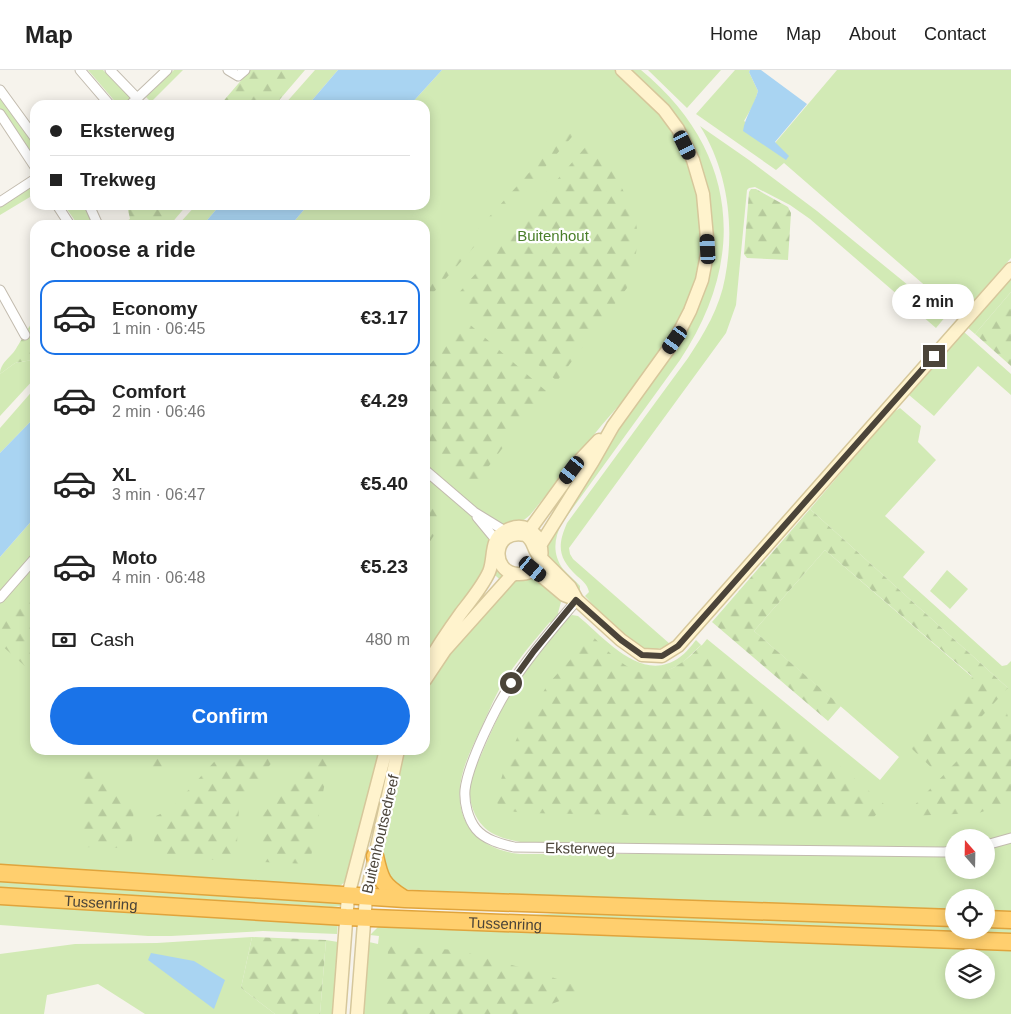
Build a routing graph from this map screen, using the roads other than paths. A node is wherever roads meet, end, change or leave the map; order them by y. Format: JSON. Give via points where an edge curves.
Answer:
{"nodes":[{"id":1,"x":80,"y":70,"type":"edge"},
{"id":2,"x":110,"y":70,"type":"edge"},
{"id":3,"x":167,"y":70,"type":"edge"},
{"id":4,"x":228,"y":70,"type":"edge"},
{"id":5,"x":245,"y":70,"type":"edge"},
{"id":6,"x":622,"y":70,"type":"edge"},
{"id":7,"x":0,"y":90,"type":"edge"},
{"id":8,"x":106,"y":100,"type":"edge"},
{"id":9,"x":132,"y":100,"type":"edge"},
{"id":10,"x":136,"y":100,"type":"edge"},
{"id":11,"x":0,"y":114,"type":"edge"},
{"id":12,"x":30,"y":131,"type":"edge"},
{"id":13,"x":30,"y":159,"type":"edge"},
{"id":14,"x":30,"y":182,"type":"edge"},
{"id":15,"x":0,"y":202,"type":"edge"},
{"id":16,"x":1011,"y":268,"type":"edge"},
{"id":17,"x":0,"y":290,"type":"edge"},
{"id":18,"x":25,"y":335,"type":"dead end"},
{"id":19,"x":613,"y":426,"type":"junction"},
{"id":20,"x":430,"y":474,"type":"edge"},
{"id":21,"x":523,"y":531,"type":"junction"},
{"id":22,"x":500,"y":539,"type":"junction"},
{"id":23,"x":541,"y":544,"type":"junction"},
{"id":24,"x":541,"y":558,"type":"junction"},
{"id":25,"x":496,"y":559,"type":"junction"},
{"id":26,"x":30,"y":564,"type":"edge"},
{"id":27,"x":533,"y":569,"type":"junction"},
{"id":28,"x":515,"y":574,"type":"junction"},
{"id":29,"x":0,"y":598,"type":"edge"},
{"id":30,"x":576,"y":600,"type":"junction"},
{"id":31,"x":430,"y":660,"type":"edge"},
{"id":32,"x":430,"y":672,"type":"edge"},
{"id":33,"x":385,"y":755,"type":"edge"},
{"id":34,"x":397,"y":755,"type":"edge"},
{"id":35,"x":1011,"y":838,"type":"edge"},
{"id":36,"x":995,"y":842,"type":"edge"},
{"id":37,"x":945,"y":851,"type":"edge"},
{"id":38,"x":375,"y":856,"type":"junction"},
{"id":39,"x":0,"y":873,"type":"edge"},
{"id":40,"x":0,"y":896,"type":"edge"},
{"id":41,"x":348,"y":896,"type":"junction"},
{"id":42,"x":366,"y":897,"type":"junction"},
{"id":43,"x":405,"y":899,"type":"junction"},
{"id":44,"x":346,"y":917,"type":"junction"},
{"id":45,"x":363,"y":918,"type":"junction"},
{"id":46,"x":945,"y":918,"type":"edge"},
{"id":47,"x":995,"y":919,"type":"edge"},
{"id":48,"x":1011,"y":920,"type":"edge"},
{"id":49,"x":1011,"y":942,"type":"edge"},
{"id":50,"x":338,"y":1014,"type":"edge"},
{"id":51,"x":357,"y":1014,"type":"edge"}],
"edges":[{"from":1,"to":8,"type":"street"},
{"from":2,"to":9,"type":"street"},
{"from":3,"to":10,"type":"street"},
{"from":4,"to":5,"type":"street","via":[[238,76]]},
{"from":6,"to":19,"type":"main road","via":[[664,110],[678,129],[693,160],[703,194],[708,249],[702,280],[675,340]]},
{"from":7,"to":12,"type":"street"},
{"from":11,"to":13,"type":"street"},
{"from":14,"to":15,"type":"street"},
{"from":16,"to":30,"type":"main road","via":[[678,646],[662,656],[642,655]]},
{"from":17,"to":18,"type":"street"},
{"from":19,"to":21,"type":"main road","via":[[581,459]]},
{"from":19,"to":23,"type":"main road"},
{"from":20,"to":22,"type":"street"},
{"from":21,"to":22,"type":"main road"},
{"from":21,"to":23,"type":"main road","via":[[535,534]]},
{"from":21,"to":24,"type":"main road"},
{"from":22,"to":25,"type":"main road","via":[[493,548]]},
{"from":23,"to":24,"type":"main road"},
{"from":24,"to":27,"type":"main road"},
{"from":24,"to":30,"type":"main road","via":[[570,587]]},
{"from":25,"to":28,"type":"main road"},
{"from":25,"to":31,"type":"main road"},
{"from":26,"to":29,"type":"street"},
{"from":27,"to":28,"type":"main road"},
{"from":27,"to":30,"type":"main road"},
{"from":28,"to":32,"type":"main road","via":[[445,650]]},
{"from":30,"to":37,"type":"street","name":"Eksterweg","via":[[511,683],[469,770],[465,791],[467,812],[477,830],[495,842],[514,847]]},
{"from":33,"to":41,"type":"main road","name":"Buitenhoutsedreef"},
{"from":34,"to":38,"type":"main road","name":"Buitenhoutsedreef"},
{"from":35,"to":36,"type":"street"},
{"from":38,"to":42,"type":"main road","name":"Buitenhoutsedreef"},
{"from":38,"to":43,"type":"highway","via":[[380,878],[387,888]]},
{"from":39,"to":41,"type":"highway","name":"Tussenring"},
{"from":40,"to":44,"type":"highway","name":"Tussenring"},
{"from":41,"to":42,"type":"highway","name":"Tussenring"},
{"from":41,"to":44,"type":"main road","name":"Buitenhoutsedreef"},
{"from":42,"to":43,"type":"highway","name":"Tussenring"},
{"from":42,"to":45,"type":"main road","name":"Buitenhoutsedreef"},
{"from":43,"to":46,"type":"highway","name":"Tussenring"},
{"from":44,"to":45,"type":"highway","name":"Tussenring"},
{"from":44,"to":50,"type":"main road","name":"Buitenhoutsedreef"},
{"from":45,"to":49,"type":"highway","name":"Tussenring"},
{"from":45,"to":51,"type":"main road","name":"Buitenhoutsedreef"},
{"from":47,"to":48,"type":"highway"}]}
